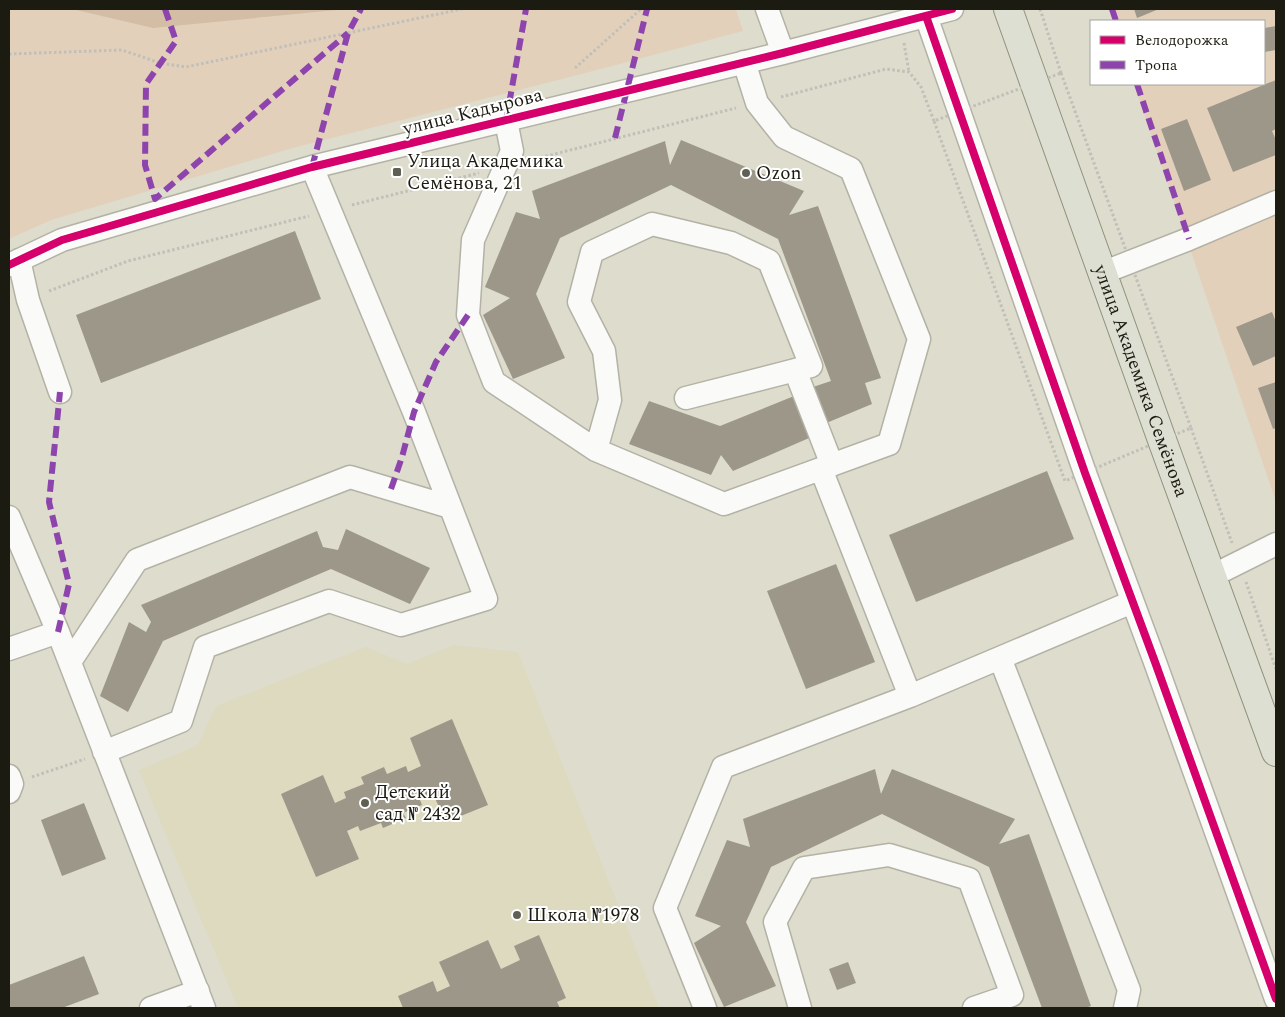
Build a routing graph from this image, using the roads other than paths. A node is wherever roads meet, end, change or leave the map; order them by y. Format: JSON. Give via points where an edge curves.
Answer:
{"nodes":[{"id":1,"x":767,"y":9,"type":"edge"},
{"id":2,"x":952,"y":9,"type":"edge"},
{"id":3,"x":1008,"y":9,"type":"edge"},
{"id":4,"x":926,"y":16,"type":"junction"},
{"id":5,"x":783,"y":53,"type":"junction"},
{"id":6,"x":744,"y":62,"type":"junction"},
{"id":7,"x":506,"y":120,"type":"junction"},
{"id":8,"x":312,"y":167,"type":"junction"},
{"id":9,"x":1276,"y":202,"type":"edge"},
{"id":10,"x":14,"y":262,"type":"edge"},
{"id":11,"x":1102,"y":273,"type":"junction"},
{"id":12,"x":795,"y":370,"type":"junction"},
{"id":13,"x":60,"y":392,"type":"dead end"},
{"id":14,"x":686,"y":398,"type":"dead end"},
{"id":15,"x":596,"y":450,"type":"junction"},
{"id":16,"x":826,"y":467,"type":"junction"},
{"id":17,"x":450,"y":507,"type":"junction"},
{"id":18,"x":9,"y":517,"type":"edge"},
{"id":19,"x":1276,"y":544,"type":"edge"},
{"id":20,"x":1212,"y":576,"type":"junction"},
{"id":21,"x":1132,"y":602,"type":"junction"},
{"id":22,"x":58,"y":632,"type":"junction"},
{"id":23,"x":9,"y":650,"type":"edge"},
{"id":24,"x":1000,"y":658,"type":"junction"},
{"id":25,"x":70,"y":662,"type":"junction"},
{"id":26,"x":910,"y":696,"type":"junction"},
{"id":27,"x":104,"y":752,"type":"junction"},
{"id":28,"x":1276,"y":752,"type":"edge"},
{"id":29,"x":1276,"y":999,"type":"edge"},
{"id":30,"x":201,"y":1000,"type":"edge"},
{"id":31,"x":151,"y":1008,"type":"edge"},
{"id":32,"x":705,"y":1008,"type":"edge"},
{"id":33,"x":800,"y":1008,"type":"edge"},
{"id":34,"x":974,"y":1008,"type":"edge"},
{"id":35,"x":1124,"y":1008,"type":"edge"}],
"edges":[{"from":1,"to":5,"type":"street"},
{"from":2,"to":4,"type":"street","name":"улица Кадырова"},
{"from":3,"to":11,"type":"main road","name":"улица Академика Семёнова"},
{"from":4,"to":5,"type":"street","name":"улица Кадырова"},
{"from":4,"to":21,"type":"street"},
{"from":5,"to":6,"type":"street","name":"улица Кадырова"},
{"from":6,"to":7,"type":"street","name":"улица Кадырова"},
{"from":6,"to":16,"type":"street","via":[[757,103],[784,137],[851,169],[919,338],[889,444]]},
{"from":7,"to":8,"type":"street","name":"улица Кадырова"},
{"from":7,"to":15,"type":"street","via":[[512,151],[473,240],[468,315],[494,382]]},
{"from":8,"to":10,"type":"street","name":"улица Кадырова","via":[[62,240]]},
{"from":8,"to":17,"type":"street"},
{"from":9,"to":11,"type":"street"},
{"from":10,"to":13,"type":"street"},
{"from":11,"to":20,"type":"main road","name":"улица Академика Семёнова"},
{"from":12,"to":14,"type":"street"},
{"from":12,"to":15,"type":"street","via":[[811,366],[769,261],[732,243],[652,224],[592,252],[579,302],[604,351],[610,400]]},
{"from":12,"to":16,"type":"street"},
{"from":15,"to":16,"type":"street","via":[[724,504]]},
{"from":16,"to":26,"type":"street"},
{"from":17,"to":25,"type":"street","via":[[350,477],[137,560]]},
{"from":17,"to":27,"type":"street","via":[[486,599],[401,626],[329,601],[205,647],[181,721]]},
{"from":18,"to":22,"type":"street"},
{"from":19,"to":20,"type":"street"},
{"from":20,"to":28,"type":"main road","name":"улица Академика Семёнова"},
{"from":21,"to":24,"type":"street"},
{"from":21,"to":29,"type":"street"},
{"from":22,"to":23,"type":"street"},
{"from":22,"to":25,"type":"street"},
{"from":24,"to":26,"type":"street"},
{"from":24,"to":35,"type":"street","via":[[1129,990]]},
{"from":25,"to":27,"type":"street"},
{"from":26,"to":32,"type":"street","via":[[723,767],[665,908]]},
{"from":27,"to":30,"type":"street"},
{"from":30,"to":31,"type":"street"},
{"from":33,"to":34,"type":"street","via":[[775,922],[804,868],[889,855],[969,879],[1012,995]]}]}
